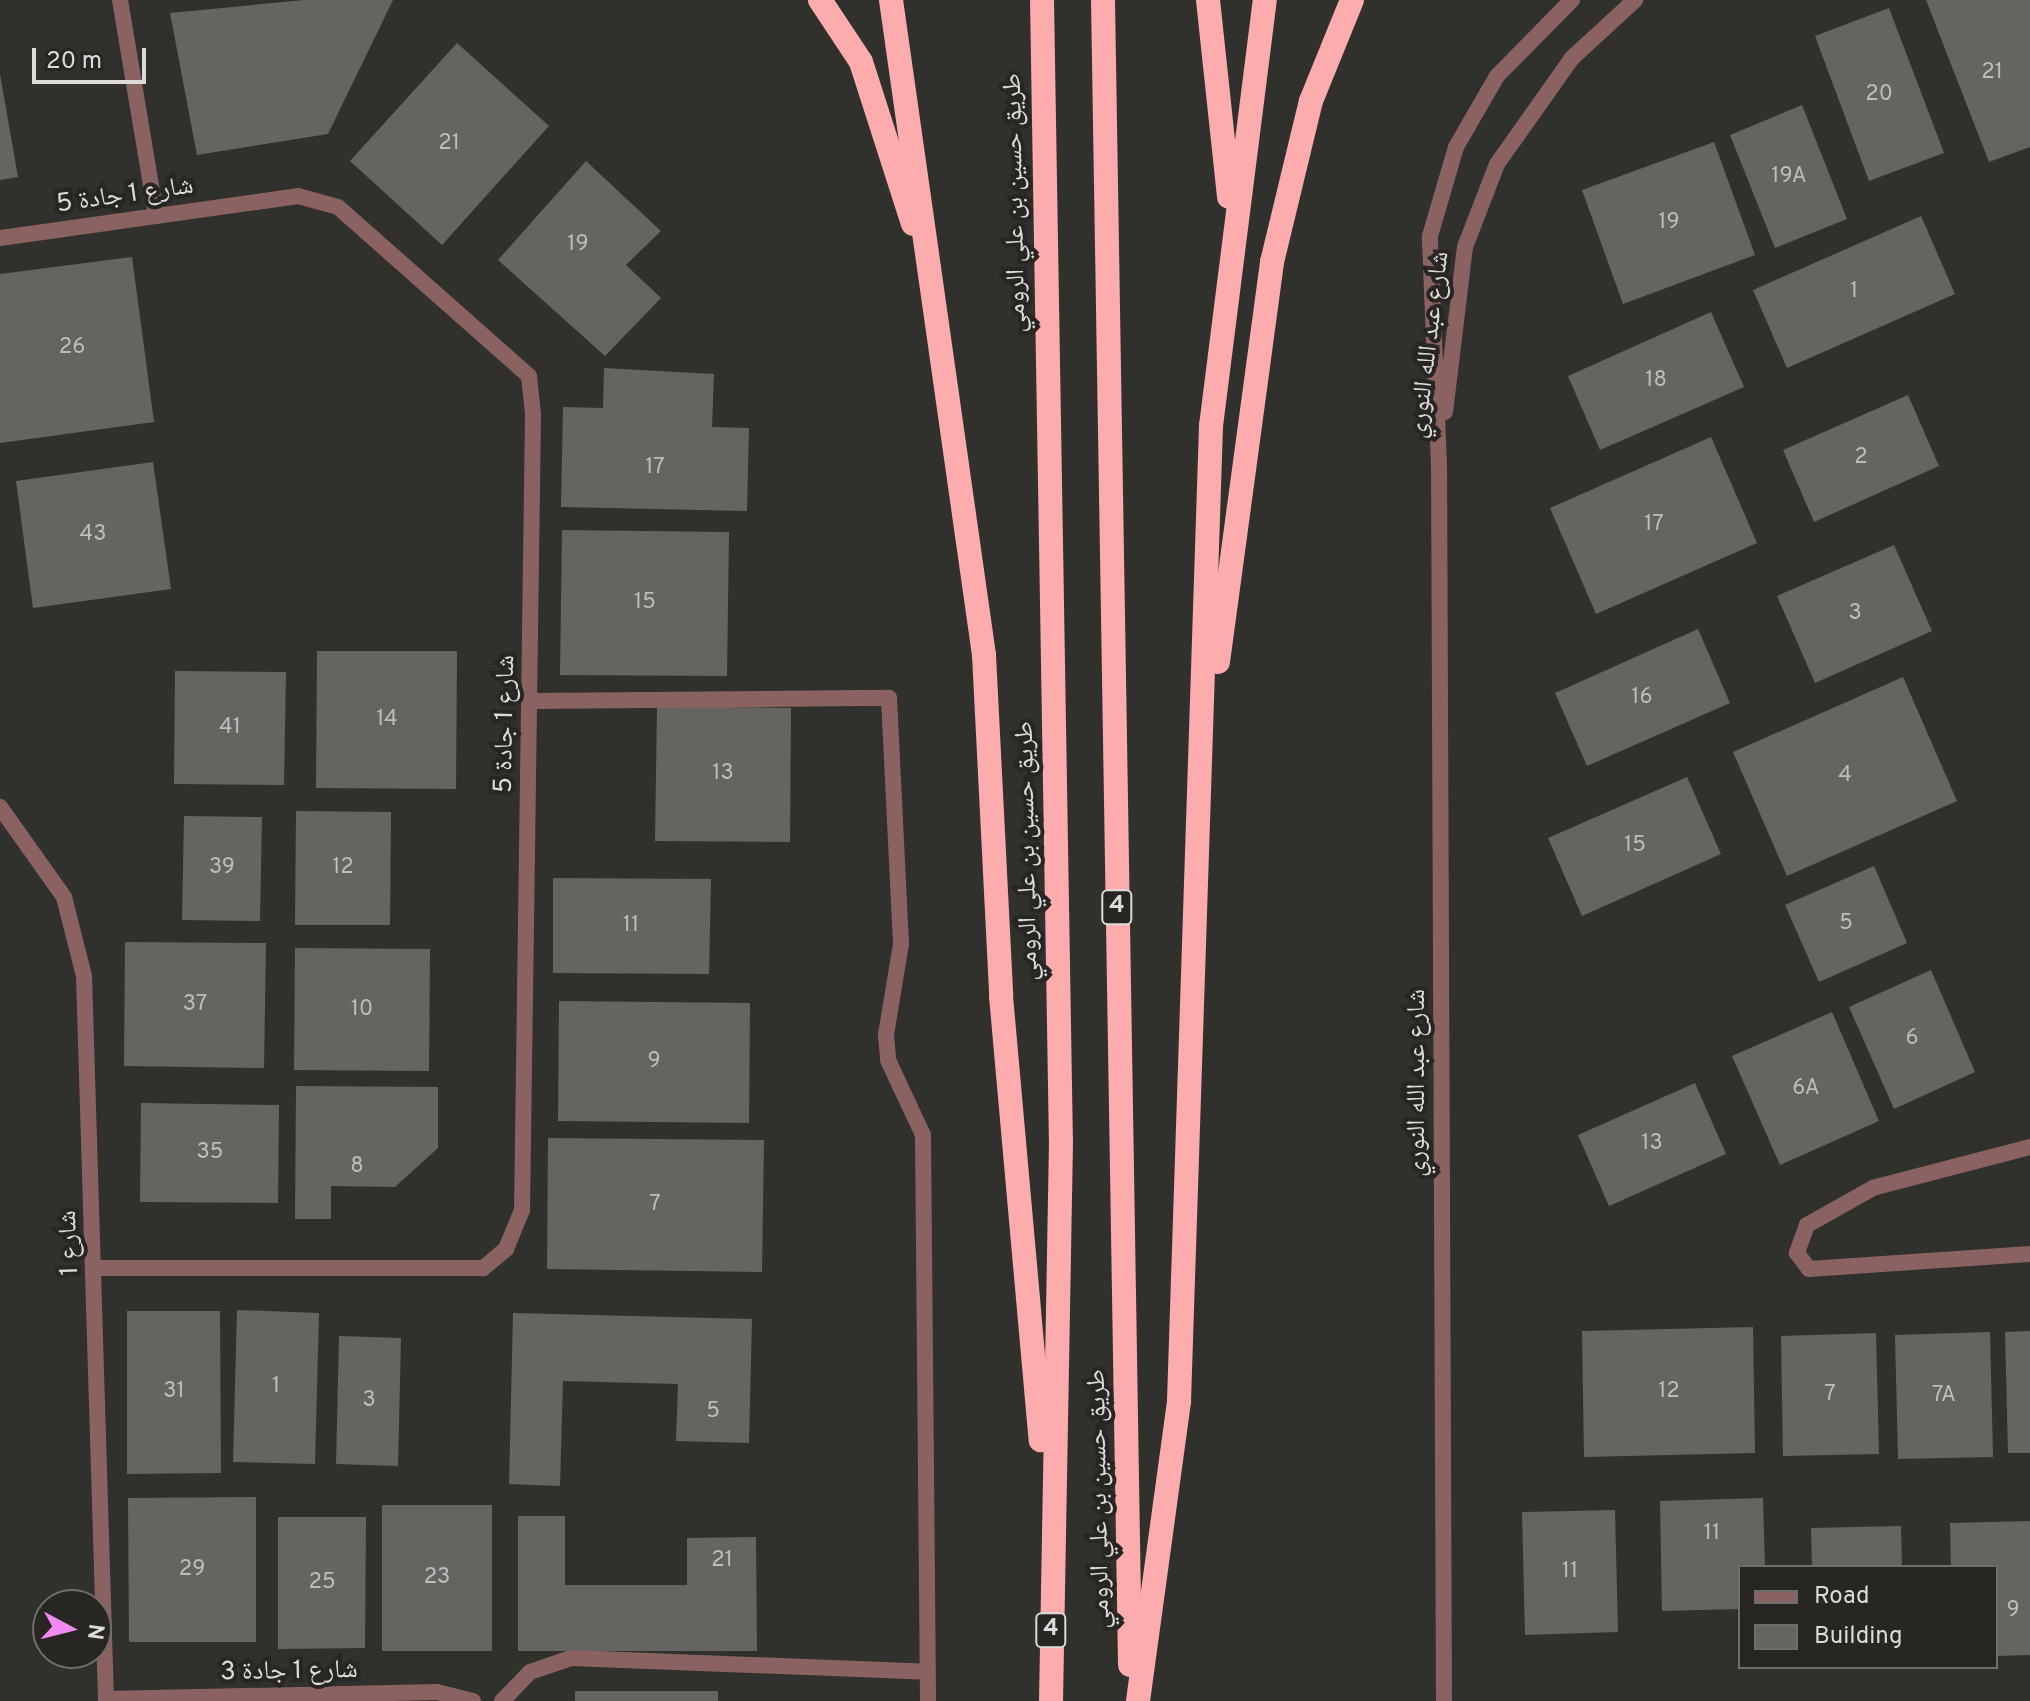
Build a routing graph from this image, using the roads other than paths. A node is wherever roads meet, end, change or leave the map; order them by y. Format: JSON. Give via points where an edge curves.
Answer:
{"nodes":[{"id":1,"x":120,"y":0,"type":"edge"},
{"id":2,"x":820,"y":0,"type":"edge"},
{"id":3,"x":891,"y":0,"type":"edge"},
{"id":4,"x":907,"y":0,"type":"edge"},
{"id":5,"x":1042,"y":0,"type":"edge"},
{"id":6,"x":1103,"y":0,"type":"edge"},
{"id":7,"x":1208,"y":0,"type":"edge"},
{"id":8,"x":1265,"y":0,"type":"edge"},
{"id":9,"x":1352,"y":0,"type":"edge"},
{"id":10,"x":1572,"y":0,"type":"edge"},
{"id":11,"x":1635,"y":0,"type":"edge"},
{"id":12,"x":896,"y":47,"type":"junction"},
{"id":13,"x":156,"y":216,"type":"junction"},
{"id":14,"x":1233,"y":235,"type":"junction"},
{"id":15,"x":0,"y":238,"type":"edge"},
{"id":16,"x":938,"y":302,"type":"junction"},
{"id":17,"x":1439,"y":465,"type":"junction"},
{"id":18,"x":530,"y":701,"type":"junction"},
{"id":19,"x":1201,"y":791,"type":"junction"},
{"id":20,"x":0,"y":807,"type":"edge"},
{"id":21,"x":2030,"y":1147,"type":"edge"},
{"id":22,"x":2030,"y":1254,"type":"edge"},
{"id":23,"x":96,"y":1268,"type":"junction"},
{"id":24,"x":1052,"y":1558,"type":"junction"},
{"id":25,"x":928,"y":1672,"type":"junction"},
{"id":26,"x":106,"y":1700,"type":"edge"},
{"id":27,"x":473,"y":1701,"type":"edge"},
{"id":28,"x":502,"y":1701,"type":"edge"},
{"id":29,"x":928,"y":1701,"type":"edge"},
{"id":30,"x":1051,"y":1701,"type":"edge"},
{"id":31,"x":1131,"y":1701,"type":"edge"},
{"id":32,"x":1138,"y":1701,"type":"edge"},
{"id":33,"x":1444,"y":1701,"type":"edge"}],
"edges":[{"from":1,"to":13,"type":"street"},
{"from":2,"to":16,"type":"highway","via":[[861,62]]},
{"from":3,"to":12,"type":"highway"},
{"from":4,"to":12,"type":"highway"},
{"from":5,"to":24,"type":"highway","name":"طريق حسين بن علي الرومي","number":"4","via":[[1061,1141]]},
{"from":6,"to":31,"type":"highway","name":"طريق حسين بن علي الرومي","number":"4"},
{"from":7,"to":14,"type":"highway"},
{"from":8,"to":14,"type":"highway"},
{"from":9,"to":19,"type":"highway","via":[[1311,101],[1272,262]]},
{"from":10,"to":17,"type":"street","name":"شارع عبد الله النوري","via":[[1497,76],[1456,147],[1430,236]]},
{"from":11,"to":17,"type":"street","name":"شارع عبد الله النوري","via":[[1562,70],[1497,164],[1465,247]]},
{"from":12,"to":16,"type":"highway"},
{"from":13,"to":15,"type":"street","name":"شارع 1 جادة 5"},
{"from":13,"to":18,"type":"street","name":"شارع 1 جادة 5","via":[[298,196],[338,207],[529,376]]},
{"from":14,"to":19,"type":"highway","via":[[1211,426]]},
{"from":16,"to":24,"type":"highway","via":[[984,655],[1001,996]]},
{"from":17,"to":33,"type":"street","name":"شارع عبد الله النوري"},
{"from":18,"to":23,"type":"street","name":"شارع 1 جادة 5","via":[[522,1210],[506,1249],[483,1268]]},
{"from":18,"to":25,"type":"street","via":[[889,698],[901,944],[886,1035],[888,1060],[923,1135]]},
{"from":19,"to":32,"type":"highway","via":[[1179,1401]]},
{"from":20,"to":23,"type":"street","name":"شارع 1","via":[[64,897],[84,976]]},
{"from":21,"to":22,"type":"street","via":[[1873,1188],[1807,1225],[1797,1253],[1809,1269]]},
{"from":23,"to":26,"type":"street","name":"شارع 1"},
{"from":24,"to":30,"type":"highway","name":"طريق حسين بن علي الرومي","number":"4"},
{"from":25,"to":28,"type":"street","via":[[571,1658],[530,1672]]},
{"from":25,"to":29,"type":"street"},
{"from":26,"to":27,"type":"street","name":"شارع 1 جادة 3","via":[[437,1692]]}]}
